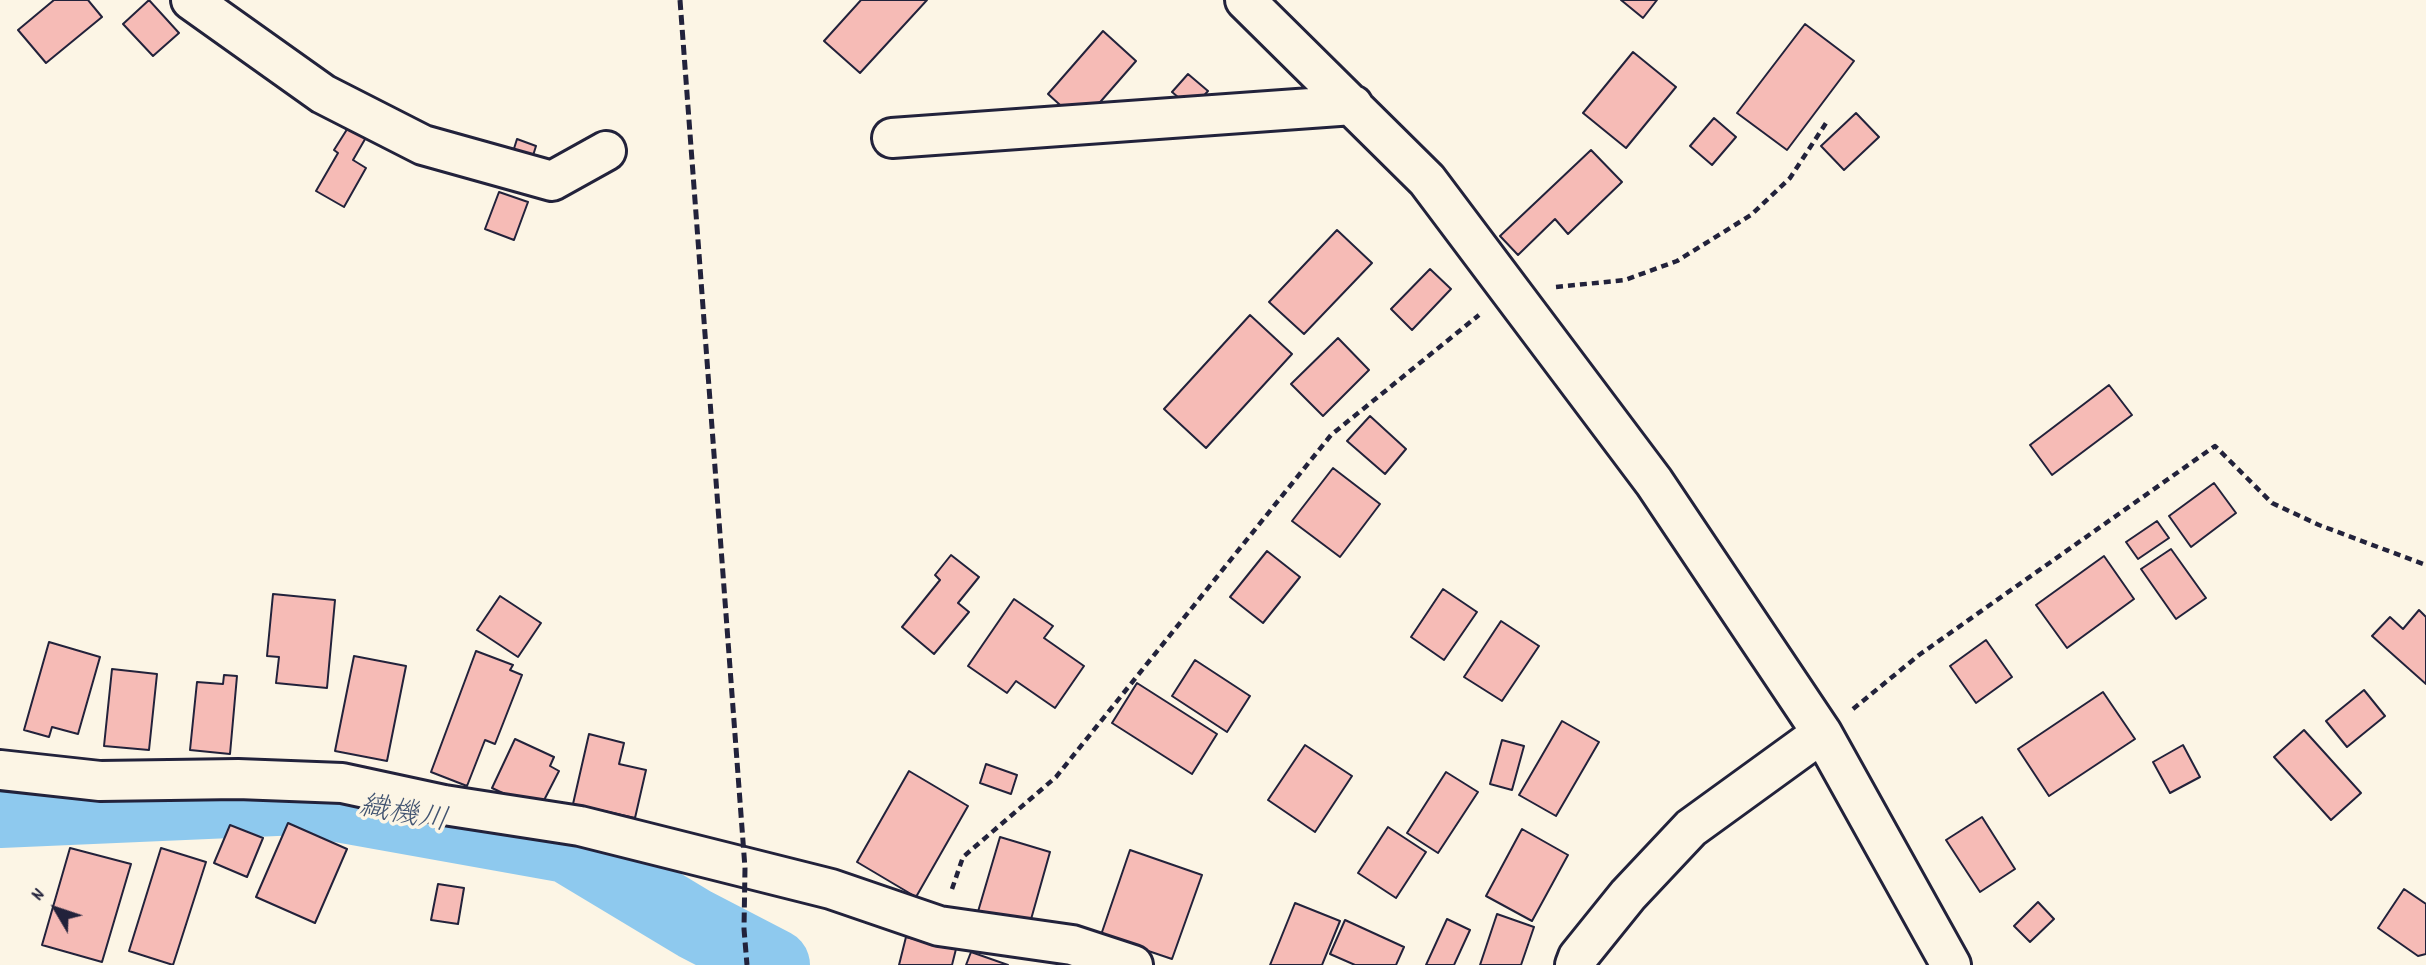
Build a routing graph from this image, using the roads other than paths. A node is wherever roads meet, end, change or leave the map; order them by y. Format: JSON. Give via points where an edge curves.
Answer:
{"nodes":[{"id":1,"x":191,"y":0,"type":"edge"},
{"id":2,"x":1245,"y":0,"type":"edge"},
{"id":3,"x":1353,"y":105,"type":"junction"},
{"id":4,"x":892,"y":138,"type":"dead end"},
{"id":5,"x":606,"y":151,"type":"dead end"},
{"id":6,"x":1822,"y":733,"type":"junction"},
{"id":7,"x":0,"y":770,"type":"edge"},
{"id":8,"x":1133,"y":965,"type":"edge"},
{"id":9,"x":1575,"y":965,"type":"edge"},
{"id":10,"x":1951,"y":965,"type":"edge"}],
"edges":[{"from":1,"to":5,"type":"street","via":[[323,94],[423,145],[552,181]]},
{"from":2,"to":3,"type":"street"},
{"from":3,"to":4,"type":"street"},
{"from":3,"to":6,"type":"street","via":[[1427,180],[1511,290],[1654,482]]},
{"from":6,"to":9,"type":"street","via":[[1691,828],[1628,895]]},
{"from":6,"to":10,"type":"street"},
{"from":7,"to":8,"type":"street","via":[[100,781],[342,783],[580,826],[831,889],[939,926],[1072,945]]}]}
